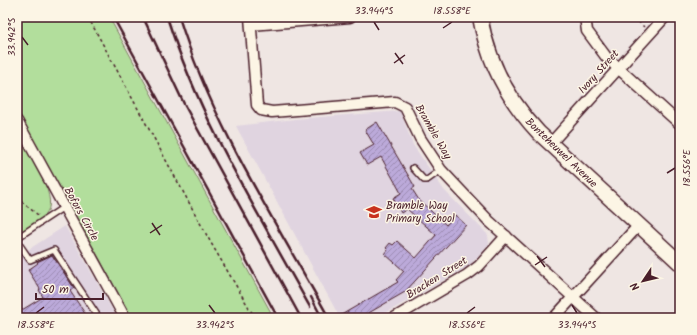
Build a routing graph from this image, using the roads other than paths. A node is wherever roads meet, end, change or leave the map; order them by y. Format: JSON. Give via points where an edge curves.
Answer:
{"nodes":[{"id":1,"x":350,"y":17,"type":"edge"},
{"id":2,"x":480,"y":17,"type":"edge"},
{"id":3,"x":585,"y":17,"type":"edge"},
{"id":4,"x":665,"y":17,"type":"edge"},
{"id":5,"x":250,"y":21,"type":"edge"},
{"id":6,"x":619,"y":68,"type":"junction"},
{"id":7,"x":17,"y":121,"type":"edge"},
{"id":8,"x":680,"y":124,"type":"edge"},
{"id":9,"x":550,"y":144,"type":"junction"},
{"id":10,"x":413,"y":168,"type":"dead end"},
{"id":11,"x":441,"y":170,"type":"junction"},
{"id":12,"x":64,"y":207,"type":"junction"},
{"id":13,"x":639,"y":225,"type":"junction"},
{"id":14,"x":506,"y":236,"type":"junction"},
{"id":15,"x":17,"y":238,"type":"edge"},
{"id":16,"x":17,"y":241,"type":"edge"},
{"id":17,"x":680,"y":263,"type":"edge"},
{"id":18,"x":573,"y":297,"type":"junction"},
{"id":19,"x":99,"y":318,"type":"edge"},
{"id":20,"x":125,"y":318,"type":"edge"},
{"id":21,"x":394,"y":318,"type":"edge"},
{"id":22,"x":554,"y":318,"type":"edge"},
{"id":23,"x":596,"y":318,"type":"edge"}],
"edges":[{"from":1,"to":5,"type":"street"},
{"from":2,"to":9,"type":"street","name":"Bonteheuwel Avenue","via":[[489,53],[505,90],[524,117]]},
{"from":3,"to":6,"type":"street","via":[[587,31],[607,58]]},
{"from":4,"to":6,"type":"street","name":"Ivory Street"},
{"from":5,"to":11,"type":"street","name":"Bramble Way","via":[[256,105],[262,110],[272,112],[395,102],[405,107],[420,138]]},
{"from":6,"to":8,"type":"street"},
{"from":6,"to":9,"type":"street","name":"Ivory Street"},
{"from":7,"to":12,"type":"street","name":"Bofors Circle"},
{"from":9,"to":13,"type":"street","name":"Bonteheuwel Avenue"},
{"from":10,"to":11,"type":"lane","via":[[424,180]]},
{"from":11,"to":14,"type":"street","name":"Bramble Way"},
{"from":12,"to":15,"type":"lane"},
{"from":12,"to":20,"type":"street","name":"Bofors Circle"},
{"from":13,"to":17,"type":"street","name":"Bonteheuwel Avenue"},
{"from":13,"to":18,"type":"street"},
{"from":14,"to":18,"type":"street","name":"Bramble Way"},
{"from":14,"to":21,"type":"street","name":"Bracken Street","via":[[476,269]]},
{"from":16,"to":19,"type":"lane","via":[[30,260],[54,250]]},
{"from":18,"to":22,"type":"street"},
{"from":18,"to":23,"type":"street","name":"Bramble Way"}]}
